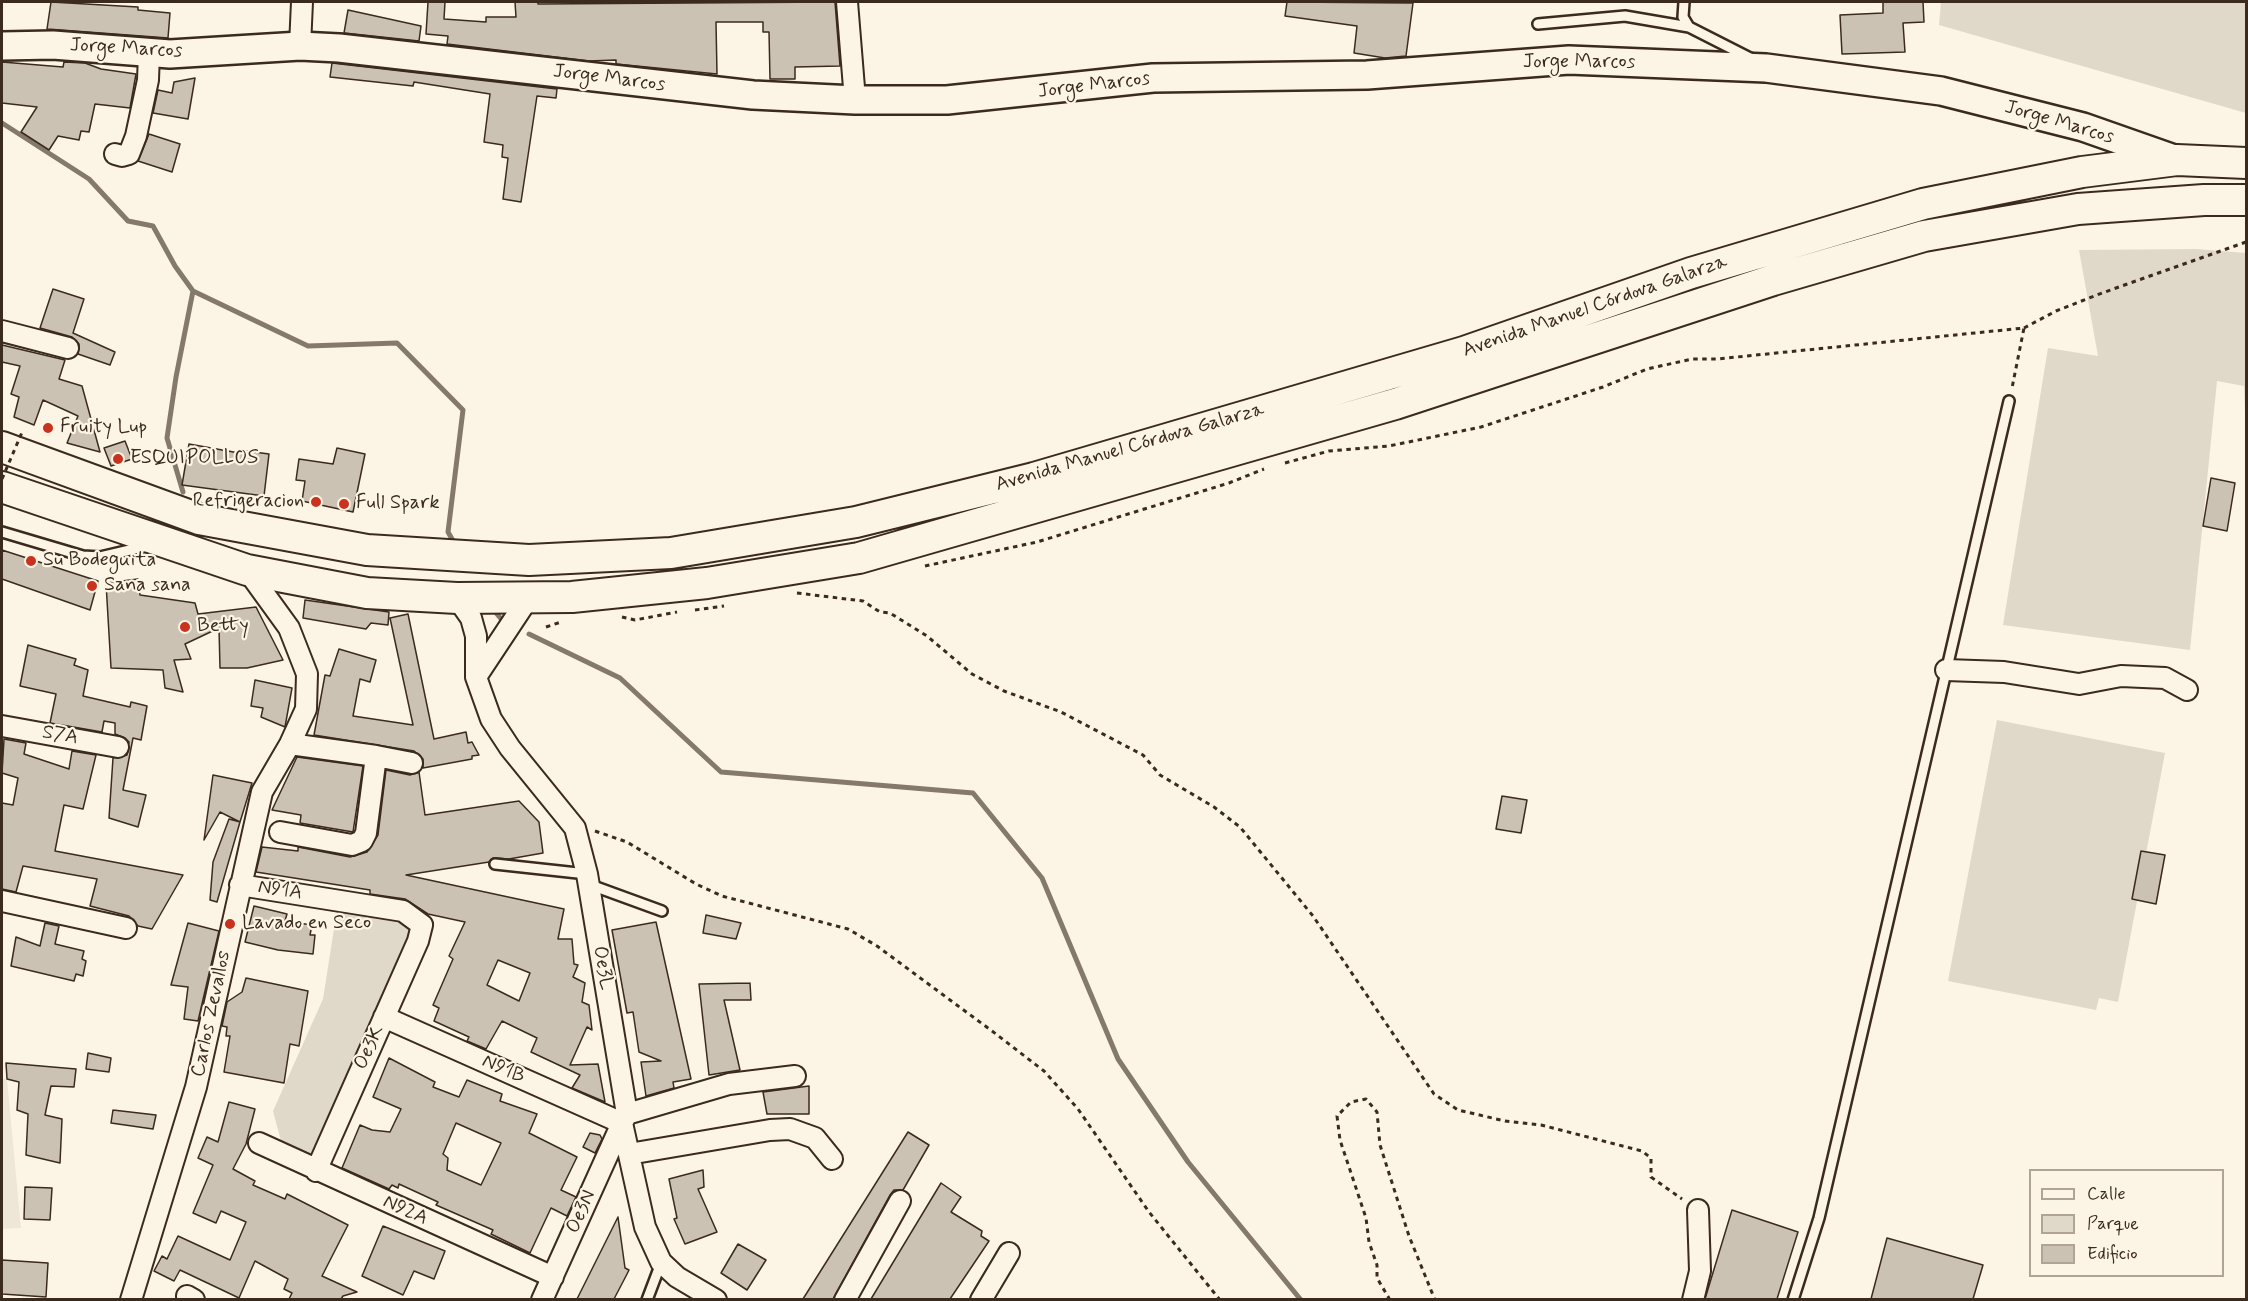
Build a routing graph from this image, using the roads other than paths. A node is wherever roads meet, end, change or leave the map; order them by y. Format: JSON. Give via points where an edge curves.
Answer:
{"nodes":[{"id":1,"x":302,"y":2,"type":"edge"},
{"id":2,"x":847,"y":2,"type":"edge"},
{"id":3,"x":1684,"y":2,"type":"edge"},
{"id":4,"x":1538,"y":24,"type":"dead end"},
{"id":5,"x":1689,"y":27,"type":"junction"},
{"id":6,"x":2,"y":46,"type":"edge"},
{"id":7,"x":300,"y":46,"type":"junction"},
{"id":8,"x":149,"y":53,"type":"junction"},
{"id":9,"x":1766,"y":68,"type":"junction"},
{"id":10,"x":855,"y":100,"type":"junction"},
{"id":11,"x":115,"y":154,"type":"dead end"},
{"id":12,"x":2177,"y":160,"type":"junction"},
{"id":13,"x":2247,"y":163,"type":"edge"},
{"id":14,"x":2247,"y":200,"type":"edge"},
{"id":15,"x":2,"y":331,"type":"edge"},
{"id":16,"x":68,"y":348,"type":"dead end"},
{"id":17,"x":1385,"y":374,"type":"junction"},
{"id":18,"x":2009,"y":401,"type":"road end"},
{"id":19,"x":1395,"y":404,"type":"junction"},
{"id":20,"x":12,"y":438,"type":"edge"},
{"id":21,"x":2,"y":487,"type":"edge"},
{"id":22,"x":2,"y":532,"type":"edge"},
{"id":23,"x":160,"y":543,"type":"junction"},
{"id":24,"x":247,"y":570,"type":"junction"},
{"id":25,"x":529,"y":597,"type":"junction"},
{"id":26,"x":457,"y":598,"type":"junction"},
{"id":27,"x":1946,"y":670,"type":"junction"},
{"id":28,"x":476,"y":677,"type":"junction"},
{"id":29,"x":2187,"y":690,"type":"dead end"},
{"id":30,"x":2,"y":726,"type":"edge"},
{"id":31,"x":290,"y":744,"type":"junction"},
{"id":32,"x":118,"y":747,"type":"dead end"},
{"id":33,"x":376,"y":756,"type":"junction"},
{"id":34,"x":412,"y":763,"type":"dead end"},
{"id":35,"x":280,"y":832,"type":"dead end"},
{"id":36,"x":495,"y":864,"type":"dead end"},
{"id":37,"x":587,"y":879,"type":"junction"},
{"id":38,"x":240,"y":885,"type":"junction"},
{"id":39,"x":2,"y":901,"type":"edge"},
{"id":40,"x":662,"y":911,"type":"dead end"},
{"id":41,"x":422,"y":925,"type":"joint"},
{"id":42,"x":126,"y":928,"type":"dead end"},
{"id":43,"x":384,"y":1017,"type":"junction"},
{"id":44,"x":795,"y":1076,"type":"dead end"},
{"id":45,"x":624,"y":1119,"type":"junction"},
{"id":46,"x":259,"y":1143,"type":"dead end"},
{"id":47,"x":629,"y":1154,"type":"junction"},
{"id":48,"x":832,"y":1159,"type":"dead end"},
{"id":49,"x":316,"y":1171,"type":"junction"},
{"id":50,"x":900,"y":1201,"type":"dead end"},
{"id":51,"x":1698,"y":1210,"type":"road end"},
{"id":52,"x":1010,"y":1253,"type":"dead end"},
{"id":53,"x":661,"y":1262,"type":"junction"},
{"id":54,"x":553,"y":1277,"type":"junction"},
{"id":55,"x":131,"y":1299,"type":"edge"},
{"id":56,"x":542,"y":1299,"type":"edge"},
{"id":57,"x":647,"y":1299,"type":"edge"},
{"id":58,"x":716,"y":1299,"type":"edge"},
{"id":59,"x":845,"y":1299,"type":"edge"},
{"id":60,"x":981,"y":1299,"type":"edge"},
{"id":61,"x":1693,"y":1299,"type":"edge"},
{"id":62,"x":1793,"y":1299,"type":"edge"}],
"edges":[{"from":1,"to":7,"type":"street"},
{"from":2,"to":10,"type":"street"},
{"from":3,"to":5,"type":"lane","via":[[1683,16]]},
{"from":4,"to":5,"type":"lane","via":[[1625,16]]},
{"from":5,"to":9,"type":"lane"},
{"from":6,"to":8,"type":"main road","name":"Jorge Marcos","via":[[53,45]]},
{"from":7,"to":8,"type":"main road","name":"Jorge Marcos"},
{"from":7,"to":10,"type":"main road","name":"Jorge Marcos","via":[[753,95]]},
{"from":8,"to":11,"type":"street","via":[[148,80],[136,136],[129,154]]},
{"from":9,"to":10,"type":"main road","name":"Jorge Marcos","via":[[1569,60],[1366,75],[1153,78],[947,100]]},
{"from":9,"to":12,"type":"main road","name":"Jorge Marcos","via":[[1941,92],[2083,127]]},
{"from":12,"to":13,"type":"main road","name":"Avenida Manuel Córdova Galarza"},
{"from":12,"to":17,"type":"main road","name":"Avenida Manuel Córdova Galarza","via":[[2082,172],[1923,204],[1691,273],[1464,352]]},
{"from":14,"to":19,"type":"main road","name":"Avenida Manuel Córdova Galarza","via":[[2078,209],[1924,236],[1773,280]]},
{"from":15,"to":16,"type":"street"},
{"from":17,"to":19,"type":"main road"},
{"from":17,"to":20,"type":"main road","name":"Avenida Manuel Córdova Galarza","via":[[1034,478],[856,522],[671,553],[529,560],[367,549],[199,519]]},
{"from":18,"to":27,"type":"lane"},
{"from":19,"to":25,"type":"main road","name":"Avenida Manuel Córdova Galarza","via":[[860,558],[707,583],[572,597]]},
{"from":21,"to":23,"type":"main road","name":"Avenida Manuel Córdova Galarza"},
{"from":22,"to":23,"type":"lane","via":[[83,556],[100,557]]},
{"from":23,"to":24,"type":"main road","name":"Avenida Manuel Córdova Galarza"},
{"from":24,"to":26,"type":"main road","name":"Avenida Manuel Córdova Galarza","via":[[367,593]]},
{"from":24,"to":31,"type":"street","name":"Carlos Zevallos","via":[[289,628],[308,674],[306,709]]},
{"from":25,"to":26,"type":"main road","name":"Avenida Manuel Córdova Galarza"},
{"from":25,"to":28,"type":"street"},
{"from":26,"to":28,"type":"street","name":"Oe3L","via":[[471,618],[476,636]]},
{"from":27,"to":29,"type":"street","via":[[2004,672],[2079,684],[2121,676],[2165,678]]},
{"from":27,"to":62,"type":"lane","via":[[1819,1218]]},
{"from":28,"to":37,"type":"street","name":"Oe3L","via":[[491,719],[510,748],[575,828]]},
{"from":30,"to":32,"type":"street","name":"S7A"},
{"from":31,"to":33,"type":"street"},
{"from":31,"to":38,"type":"street","name":"Carlos Zevallos","via":[[262,792]]},
{"from":33,"to":34,"type":"street"},
{"from":33,"to":35,"type":"street","via":[[362,841],[352,844]]},
{"from":36,"to":37,"type":"lane"},
{"from":37,"to":40,"type":"lane"},
{"from":37,"to":45,"type":"street","name":"Oe3L"},
{"from":38,"to":41,"type":"street","name":"N91A","via":[[403,911]]},
{"from":38,"to":55,"type":"street","name":"Carlos Zevallos","via":[[196,1087]]},
{"from":39,"to":42,"type":"street"},
{"from":41,"to":43,"type":"street","name":"Oe3K"},
{"from":43,"to":45,"type":"street","name":"N91B"},
{"from":43,"to":49,"type":"street","name":"Oe3K"},
{"from":44,"to":45,"type":"street","via":[[729,1084]]},
{"from":45,"to":47,"type":"street","name":"Oe3L"},
{"from":45,"to":54,"type":"street","name":"Oe3N"},
{"from":46,"to":49,"type":"street","name":"N92A"},
{"from":47,"to":48,"type":"street","via":[[790,1129],[815,1138]]},
{"from":47,"to":53,"type":"street","name":"Oe3L","via":[[645,1227]]},
{"from":49,"to":54,"type":"street","name":"N92A"},
{"from":50,"to":59,"type":"street"},
{"from":51,"to":61,"type":"street","via":[[1700,1271]]},
{"from":52,"to":60,"type":"street"},
{"from":53,"to":57,"type":"lane"},
{"from":53,"to":58,"type":"street","name":"Oe3L","via":[[676,1277]]},
{"from":54,"to":56,"type":"street","name":"Oe3N"}]}
